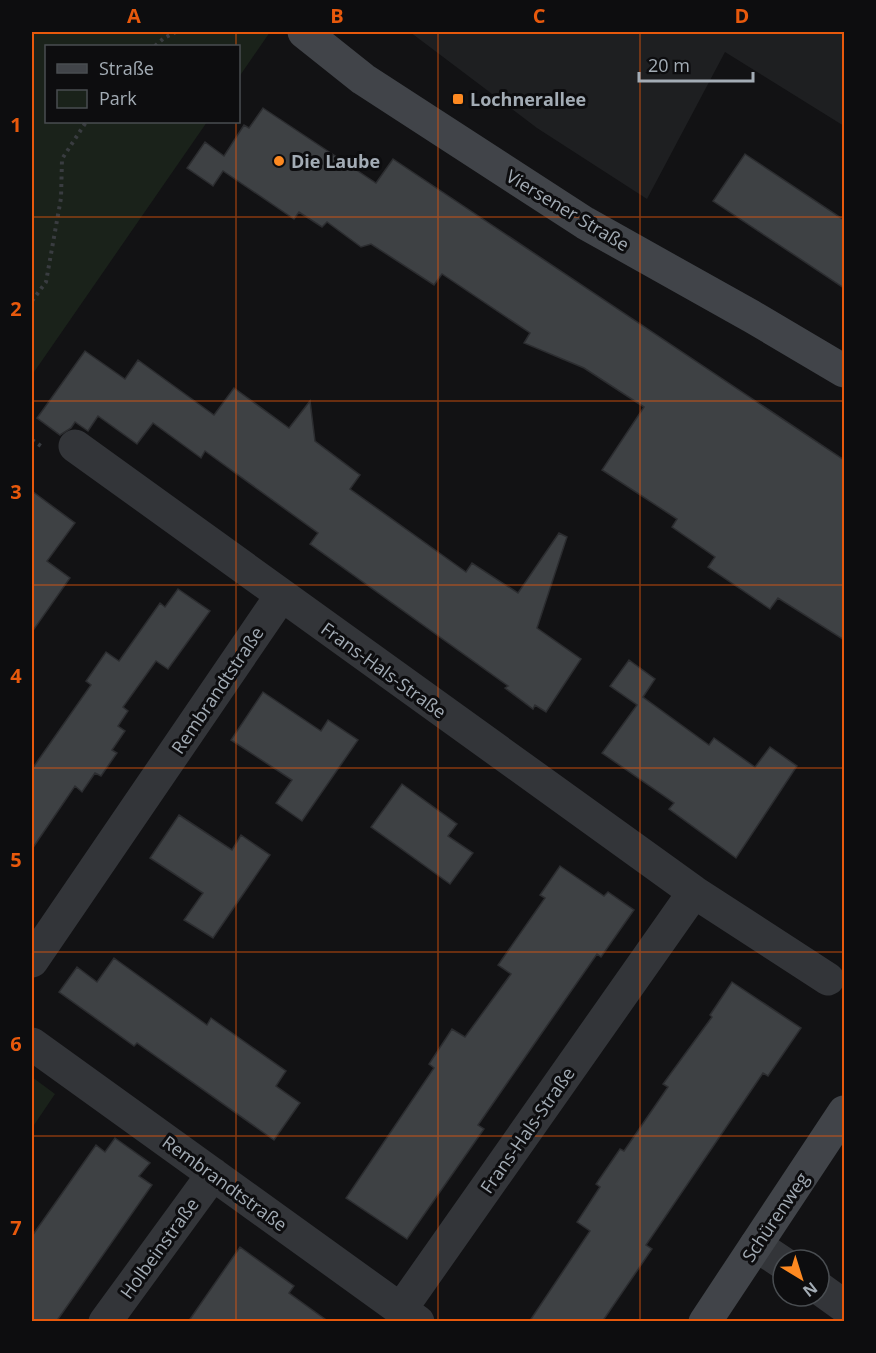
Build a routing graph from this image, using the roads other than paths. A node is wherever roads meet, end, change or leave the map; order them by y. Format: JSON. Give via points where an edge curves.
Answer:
{"nodes":[{"id":1,"x":304,"y":32,"type":"edge"},
{"id":2,"x":844,"y":371,"type":"edge"},
{"id":3,"x":75,"y":446,"type":"dead end"},
{"id":4,"x":281,"y":596,"type":"junction"},
{"id":5,"x":694,"y":892,"type":"junction"},
{"id":6,"x":32,"y":961,"type":"edge"},
{"id":7,"x":828,"y":979,"type":"dead end"},
{"id":8,"x":32,"y":1044,"type":"edge"},
{"id":9,"x":844,"y":1112,"type":"edge"},
{"id":10,"x":213,"y":1174,"type":"junction"},
{"id":11,"x":756,"y":1245,"type":"junction"},
{"id":12,"x":771,"y":1255,"type":"edge"},
{"id":13,"x":831,"y":1297,"type":"edge"},
{"id":14,"x":844,"y":1306,"type":"edge"},
{"id":15,"x":410,"y":1315,"type":"edge"},
{"id":16,"x":105,"y":1322,"type":"edge"},
{"id":17,"x":705,"y":1322,"type":"edge"}],
"edges":[{"from":1,"to":2,"type":"main road","name":"Viersener Straße","via":[[363,80],[585,223]]},
{"from":3,"to":4,"type":"street","name":"Frans-Hals-Straße"},
{"from":4,"to":5,"type":"street","name":"Frans-Hals-Straße"},
{"from":4,"to":6,"type":"street","name":"Rembrandtstraße"},
{"from":5,"to":7,"type":"street","name":"Frans-Hals-Straße"},
{"from":5,"to":15,"type":"street","name":"Frans-Hals-Straße"},
{"from":8,"to":10,"type":"street","name":"Rembrandtstraße"},
{"from":9,"to":11,"type":"main road","name":"Schürenweg"},
{"from":10,"to":15,"type":"street","name":"Rembrandtstraße"},
{"from":10,"to":16,"type":"street","name":"Holbeinstraße"},
{"from":11,"to":12,"type":"street"},
{"from":11,"to":17,"type":"main road","name":"Schürenweg"},
{"from":13,"to":14,"type":"street"}]}
